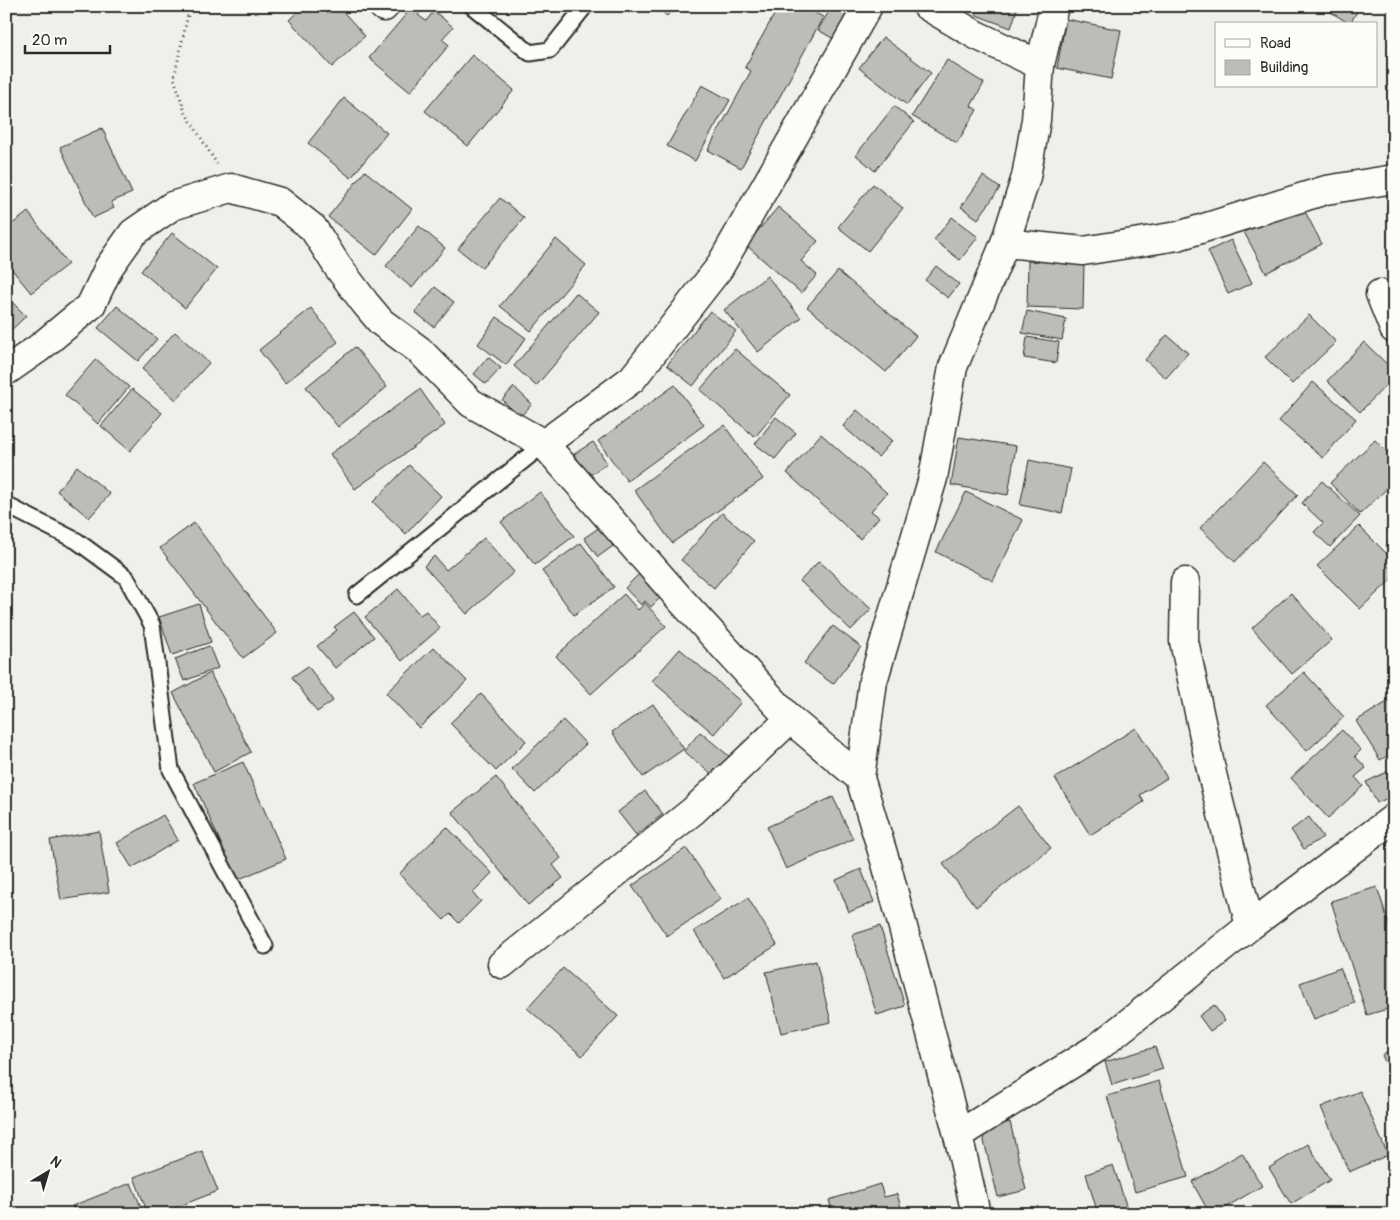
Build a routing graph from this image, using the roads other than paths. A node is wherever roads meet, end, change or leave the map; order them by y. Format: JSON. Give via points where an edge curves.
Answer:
{"nodes":[{"id":1,"x":472,"y":6,"type":"edge"},
{"id":2,"x":585,"y":6,"type":"edge"},
{"id":3,"x":868,"y":6,"type":"edge"},
{"id":4,"x":927,"y":6,"type":"edge"},
{"id":5,"x":1054,"y":6,"type":"edge"},
{"id":6,"x":1040,"y":65,"type":"junction"},
{"id":7,"x":1394,"y":179,"type":"edge"},
{"id":8,"x":1005,"y":243,"type":"junction"},
{"id":9,"x":1380,"y":294,"type":"dead end"},
{"id":10,"x":1394,"y":329,"type":"edge"},
{"id":11,"x":6,"y":371,"type":"edge"},
{"id":12,"x":544,"y":444,"type":"junction"},
{"id":13,"x":6,"y":505,"type":"edge"},
{"id":14,"x":1185,"y":582,"type":"dead end"},
{"id":15,"x":357,"y":595,"type":"dead end"},
{"id":16,"x":790,"y":718,"type":"junction"},
{"id":17,"x":860,"y":778,"type":"junction"},
{"id":18,"x":1394,"y":818,"type":"edge"},
{"id":19,"x":1250,"y":926,"type":"junction"},
{"id":20,"x":265,"y":946,"type":"dead end"},
{"id":21,"x":502,"y":964,"type":"dead end"},
{"id":22,"x":958,"y":1135,"type":"junction"},
{"id":23,"x":976,"y":1214,"type":"edge"}],
"edges":[{"from":1,"to":2,"type":"lane","via":[[530,53],[550,50]]},
{"from":3,"to":12,"type":"street","via":[[718,268],[632,379]]},
{"from":4,"to":6,"type":"street","via":[[976,35]]},
{"from":5,"to":6,"type":"street"},
{"from":6,"to":8,"type":"street","via":[[1036,120],[1026,177]]},
{"from":7,"to":8,"type":"street","via":[[1326,190],[1178,236],[1083,251]]},
{"from":8,"to":17,"type":"street","via":[[953,367],[934,478],[873,681]]},
{"from":9,"to":10,"type":"street"},
{"from":11,"to":12,"type":"street","via":[[91,305],[109,266],[133,233],[172,206],[231,188],[280,202],[313,228],[382,322],[419,350],[470,403]]},
{"from":12,"to":15,"type":"lane"},
{"from":12,"to":16,"type":"street"},
{"from":13,"to":20,"type":"lane","via":[[77,541],[126,576],[152,626],[171,770]]},
{"from":14,"to":19,"type":"street","via":[[1184,640],[1212,774]]},
{"from":16,"to":17,"type":"street"},
{"from":16,"to":21,"type":"street","via":[[692,811]]},
{"from":17,"to":22,"type":"street"},
{"from":18,"to":19,"type":"street"},
{"from":19,"to":22,"type":"street","via":[[1097,1048]]},
{"from":22,"to":23,"type":"street"}]}
